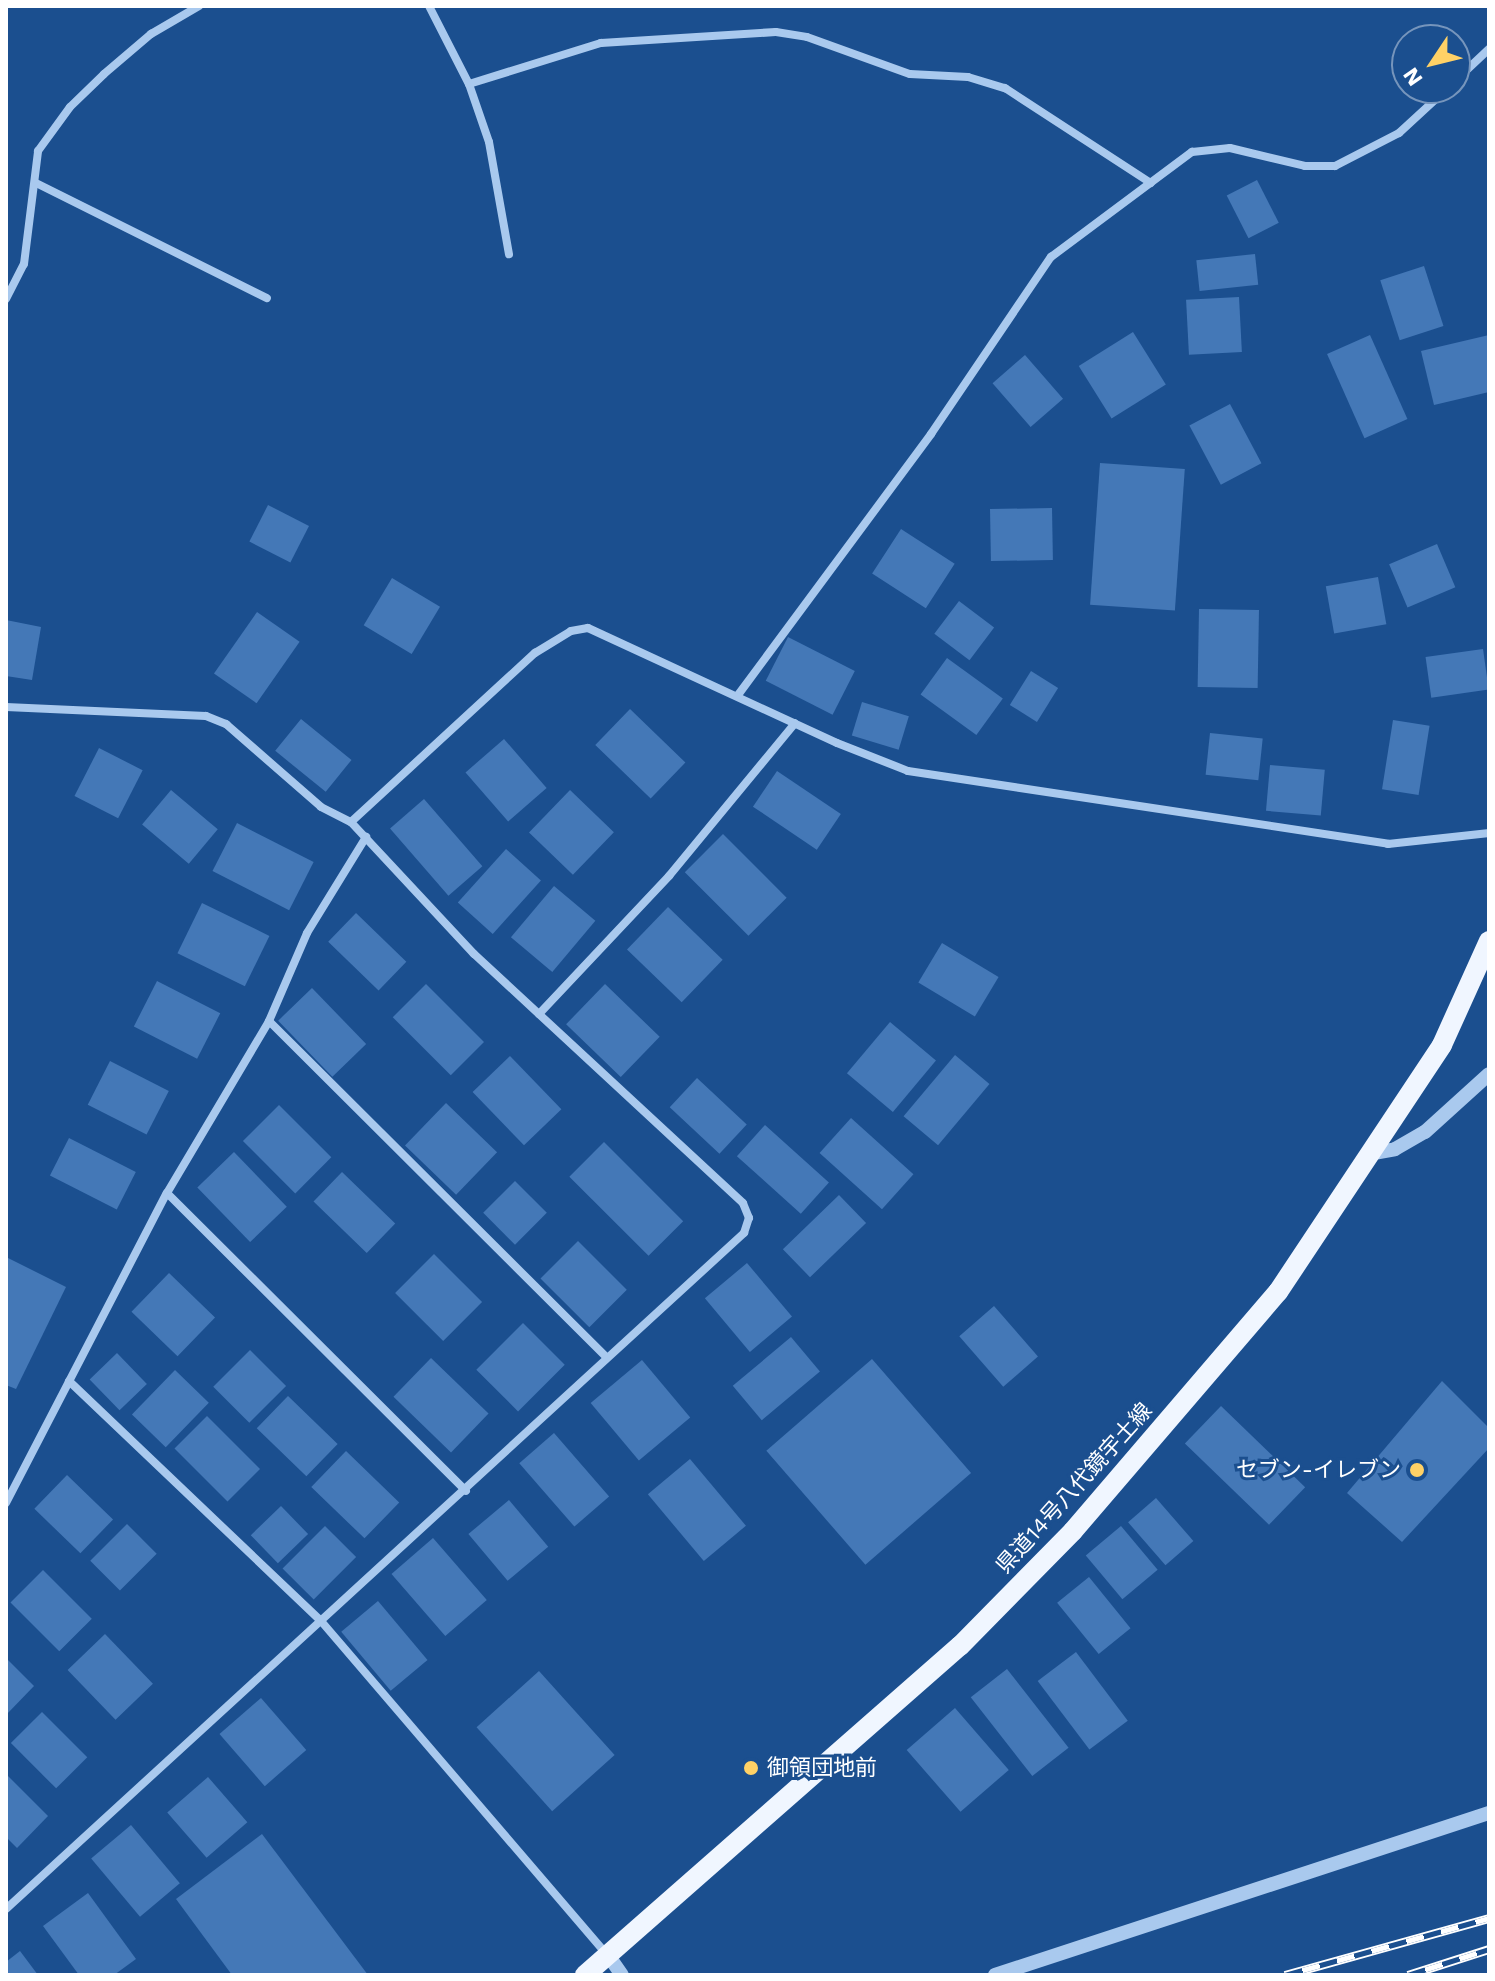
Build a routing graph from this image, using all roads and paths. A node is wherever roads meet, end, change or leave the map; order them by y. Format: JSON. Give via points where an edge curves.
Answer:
{"nodes":[{"id":1,"x":199,"y":6,"type":"edge"},
{"id":2,"x":429,"y":6,"type":"edge"},
{"id":3,"x":1489,"y":49,"type":"edge"},
{"id":4,"x":1471,"y":66,"type":"edge"},
{"id":5,"x":469,"y":84,"type":"junction"},
{"id":6,"x":1431,"y":104,"type":"edge"},
{"id":7,"x":36,"y":183,"type":"junction"},
{"id":8,"x":1151,"y":183,"type":"junction"},
{"id":9,"x":509,"y":254,"type":"dead end"},
{"id":10,"x":267,"y":298,"type":"dead end"},
{"id":11,"x":6,"y":299,"type":"edge"},
{"id":12,"x":738,"y":695,"type":"junction"},
{"id":13,"x":6,"y":707,"type":"edge"},
{"id":14,"x":795,"y":723,"type":"junction"},
{"id":15,"x":351,"y":822,"type":"junction"},
{"id":16,"x":1489,"y":833,"type":"edge"},
{"id":17,"x":366,"y":837,"type":"junction"},
{"id":18,"x":1489,"y":941,"type":"edge"},
{"id":19,"x":539,"y":1014,"type":"junction"},
{"id":20,"x":269,"y":1021,"type":"junction"},
{"id":21,"x":1489,"y":1074,"type":"edge"},
{"id":22,"x":1367,"y":1154,"type":"junction"},
{"id":23,"x":167,"y":1193,"type":"junction"},
{"id":24,"x":607,"y":1358,"type":"junction"},
{"id":25,"x":69,"y":1381,"type":"junction"},
{"id":26,"x":466,"y":1491,"type":"junction"},
{"id":27,"x":6,"y":1503,"type":"edge"},
{"id":28,"x":321,"y":1621,"type":"junction"},
{"id":29,"x":1489,"y":1813,"type":"edge"},
{"id":30,"x":6,"y":1909,"type":"edge"},
{"id":31,"x":608,"y":1955,"type":"junction"},
{"id":32,"x":585,"y":1975,"type":"edge"},
{"id":33,"x":622,"y":1975,"type":"edge"},
{"id":34,"x":995,"y":1975,"type":"edge"}],
"edges":[{"from":1,"to":7,"type":"street","via":[[151,34],[70,107],[38,151]]},
{"from":2,"to":5,"type":"street"},
{"from":3,"to":4,"type":"street"},
{"from":5,"to":8,"type":"street","via":[[601,43],[776,32],[807,37],[910,74],[968,77],[1005,88]]},
{"from":5,"to":9,"type":"street","via":[[489,142]]},
{"from":6,"to":8,"type":"street","via":[[1399,133],[1335,166],[1305,166],[1269,154],[1212,148],[1192,152]]},
{"from":7,"to":10,"type":"street"},
{"from":7,"to":11,"type":"street","via":[[24,264]]},
{"from":8,"to":12,"type":"street","via":[[1038,272],[931,434]]},
{"from":12,"to":14,"type":"street"},
{"from":12,"to":15,"type":"street","via":[[596,631],[571,631],[535,653]]},
{"from":13,"to":15,"type":"street","via":[[206,716],[238,733],[321,807]]},
{"from":14,"to":16,"type":"street","via":[[908,771],[1388,844]]},
{"from":14,"to":19,"type":"street","via":[[669,876]]},
{"from":15,"to":17,"type":"street"},
{"from":17,"to":19,"type":"street","via":[[474,954]]},
{"from":17,"to":20,"type":"street","via":[[307,933]]},
{"from":18,"to":22,"type":"main road","name":"県道14号八代鏡宇土線","via":[[1442,1045]]},
{"from":19,"to":24,"type":"street","via":[[743,1203],[749,1218],[744,1233]]},
{"from":20,"to":23,"type":"street"},
{"from":20,"to":24,"type":"street"},
{"from":21,"to":22,"type":"street","via":[[1425,1132],[1395,1149]]},
{"from":22,"to":31,"type":"main road","name":"県道14号八代鏡宇土線","via":[[1278,1292],[1073,1531],[960,1646]]},
{"from":23,"to":25,"type":"street"},
{"from":23,"to":26,"type":"street"},
{"from":24,"to":26,"type":"street"},
{"from":25,"to":27,"type":"street"},
{"from":25,"to":28,"type":"street"},
{"from":26,"to":28,"type":"street"},
{"from":28,"to":30,"type":"street"},
{"from":28,"to":31,"type":"street"},
{"from":29,"to":34,"type":"street"},
{"from":31,"to":32,"type":"main road","name":"県道14号八代鏡宇土線"},
{"from":31,"to":33,"type":"street"}]}
